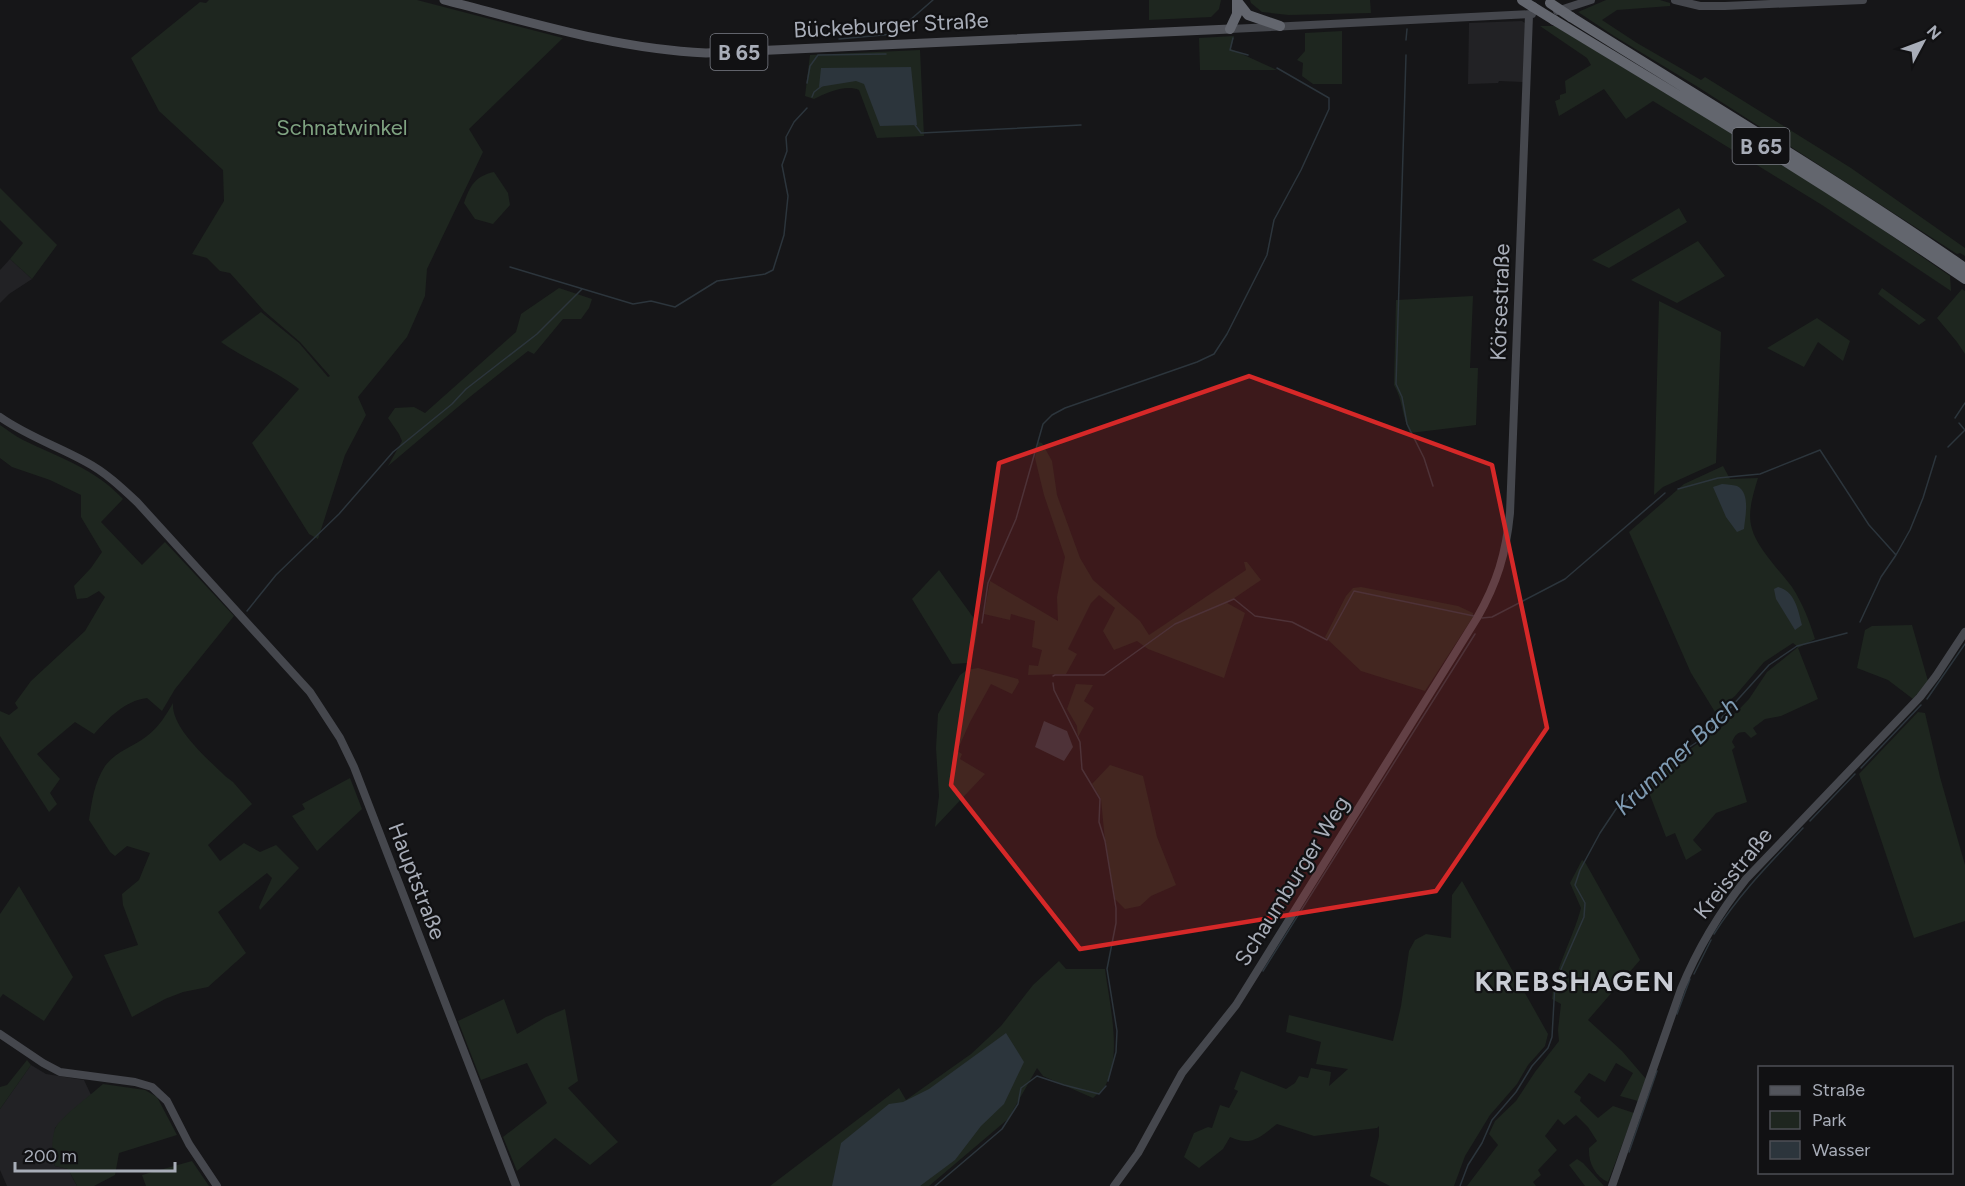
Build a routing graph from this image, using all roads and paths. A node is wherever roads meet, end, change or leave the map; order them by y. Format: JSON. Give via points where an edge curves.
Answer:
{"nodes":[{"id":1,"x":444,"y":0,"type":"edge"},
{"id":2,"x":1237,"y":0,"type":"edge"},
{"id":3,"x":1522,"y":0,"type":"edge"},
{"id":4,"x":1591,"y":0,"type":"edge"},
{"id":5,"x":1675,"y":0,"type":"edge"},
{"id":6,"x":1863,"y":0,"type":"edge"},
{"id":7,"x":1547,"y":2,"type":"edge"},
{"id":8,"x":1531,"y":11,"type":"junction"},
{"id":9,"x":1280,"y":26,"type":"junction"},
{"id":10,"x":1230,"y":29,"type":"junction"},
{"id":11,"x":1965,"y":268,"type":"edge"},
{"id":12,"x":1965,"y":279,"type":"edge"},
{"id":13,"x":0,"y":417,"type":"edge"},
{"id":14,"x":1493,"y":589,"type":"joint"},
{"id":15,"x":1965,"y":632,"type":"edge"},
{"id":16,"x":0,"y":1034,"type":"edge"},
{"id":17,"x":217,"y":1186,"type":"edge"},
{"id":18,"x":516,"y":1186,"type":"edge"},
{"id":19,"x":1114,"y":1186,"type":"edge"},
{"id":20,"x":1612,"y":1186,"type":"edge"}],
"edges":[{"from":1,"to":10,"type":"main road","name":"Bückeburger Straße","number":"B 65","via":[[619,44],[706,53]]},
{"from":2,"to":9,"type":"highway","via":[[1248,15]]},
{"from":2,"to":10,"type":"highway","via":[[1237,14]]},
{"from":3,"to":8,"type":"highway","number":"B 65"},
{"from":4,"to":8,"type":"street","via":[[1570,8]]},
{"from":5,"to":6,"type":"street","via":[[1712,6]]},
{"from":7,"to":11,"type":"highway","number":"B 65","bridge":true,"via":[[1797,156]]},
{"from":8,"to":9,"type":"street"},
{"from":8,"to":12,"type":"highway","number":"B 65","bridge":true,"via":[[1554,20],[1812,177]]},
{"from":8,"to":14,"type":"street","name":"Körsestraße","via":[[1510,513],[1507,542]]},
{"from":9,"to":10,"type":"street"},
{"from":13,"to":18,"type":"street","name":"Hauptstraße","via":[[86,461],[119,485],[310,692],[331,723],[354,767]]},
{"from":14,"to":19,"type":"street","name":"Schaumburger Weg","via":[[1236,1005],[1182,1073],[1144,1143]]},
{"from":15,"to":20,"type":"street","name":"Kreisstraße","via":[[1913,704],[1746,879],[1708,930],[1681,989]]},
{"from":16,"to":17,"type":"street","via":[[60,1072],[152,1087],[167,1101]]}]}
